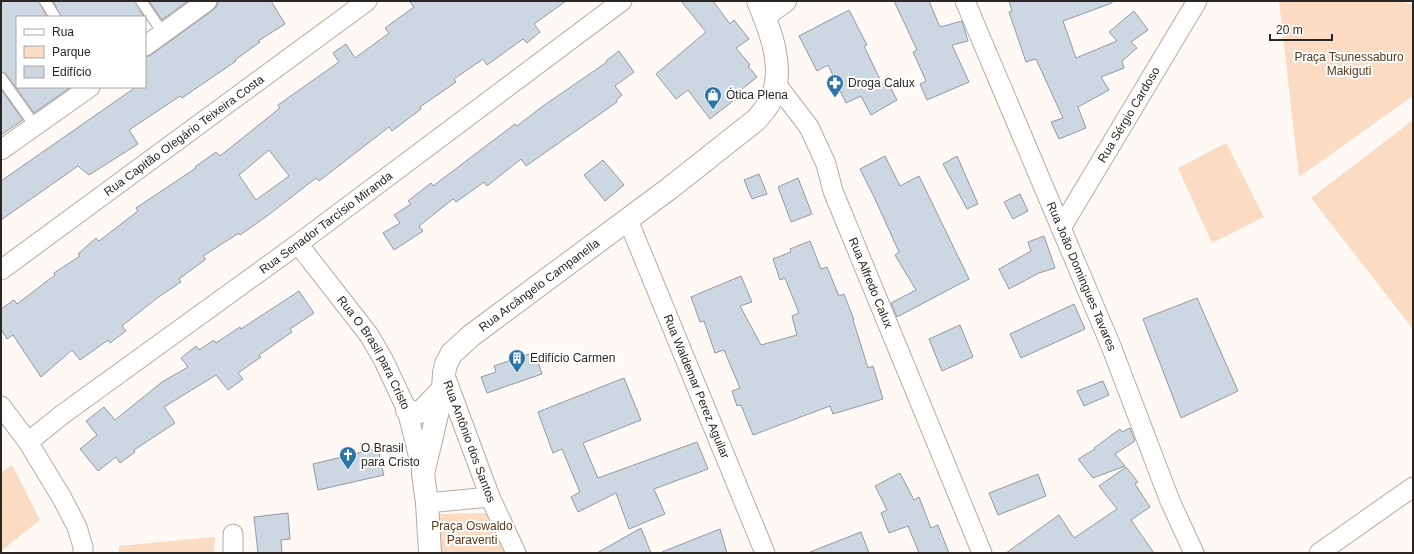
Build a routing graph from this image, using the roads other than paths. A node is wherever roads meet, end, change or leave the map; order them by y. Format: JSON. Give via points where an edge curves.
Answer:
{"nodes":[{"id":1,"x":45,"y":1,"type":"edge"},
{"id":2,"x":141,"y":1,"type":"edge"},
{"id":3,"x":207,"y":1,"type":"edge"},
{"id":4,"x":367,"y":1,"type":"edge"},
{"id":5,"x":786,"y":1,"type":"edge"},
{"id":6,"x":965,"y":1,"type":"edge"},
{"id":7,"x":1197,"y":1,"type":"edge"},
{"id":8,"x":615,"y":3,"type":"edge"},
{"id":9,"x":761,"y":9,"type":"edge"},
{"id":10,"x":54,"y":16,"type":"edge"},
{"id":11,"x":163,"y":33,"type":"junction"},
{"id":12,"x":146,"y":45,"type":"edge"},
{"id":13,"x":1,"y":78,"type":"edge"},
{"id":14,"x":776,"y":84,"type":"junction"},
{"id":15,"x":89,"y":88,"type":"edge"},
{"id":16,"x":35,"y":126,"type":"junction"},
{"id":17,"x":1,"y":150,"type":"edge"},
{"id":18,"x":628,"y":220,"type":"junction"},
{"id":19,"x":1061,"y":228,"type":"junction"},
{"id":20,"x":298,"y":244,"type":"junction"},
{"id":21,"x":1,"y":270,"type":"edge"},
{"id":22,"x":443,"y":381,"type":"junction"},
{"id":23,"x":1,"y":406,"type":"edge"},
{"id":24,"x":407,"y":410,"type":"junction"},
{"id":25,"x":28,"y":442,"type":"junction"},
{"id":26,"x":423,"y":474,"type":"junction"},
{"id":27,"x":1413,"y":487,"type":"edge"},
{"id":28,"x":490,"y":496,"type":"junction"},
{"id":29,"x":427,"y":503,"type":"junction"},
{"id":30,"x":232,"y":534,"type":"dead end"},
{"id":31,"x":83,"y":553,"type":"edge"},
{"id":32,"x":233,"y":553,"type":"edge"},
{"id":33,"x":430,"y":553,"type":"edge"},
{"id":34,"x":516,"y":553,"type":"edge"},
{"id":35,"x":766,"y":553,"type":"edge"},
{"id":36,"x":982,"y":553,"type":"edge"},
{"id":37,"x":1194,"y":553,"type":"edge"},
{"id":38,"x":1320,"y":553,"type":"edge"}],
"edges":[{"from":1,"to":10,"type":"lane"},
{"from":2,"to":11,"type":"lane"},
{"from":3,"to":11,"type":"street"},
{"from":4,"to":21,"type":"street","name":"Rua Capitão Olegário Teixeira Costa"},
{"from":5,"to":9,"type":"street"},
{"from":6,"to":19,"type":"street","name":"Rua João Domingues Tavares"},
{"from":7,"to":19,"type":"street","name":"Rua Sérgio Cardoso"},
{"from":8,"to":20,"type":"street","name":"Rua Senador Tarcísio Miranda"},
{"from":9,"to":14,"type":"street","via":[[774,46]]},
{"from":11,"to":12,"type":"street"},
{"from":13,"to":16,"type":"lane"},
{"from":14,"to":18,"type":"street","name":"Rua Arcângelo Campanella","via":[[767,108],[756,120]]},
{"from":14,"to":36,"type":"street","name":"Rua Alfredo Calux","via":[[809,127],[826,164],[833,191]]},
{"from":15,"to":16,"type":"street"},
{"from":16,"to":17,"type":"street"},
{"from":18,"to":22,"type":"street","name":"Rua Arcângelo Campanella","via":[[459,346],[446,364]]},
{"from":18,"to":35,"type":"street","name":"Rua Waldemar Perez Aguilar"},
{"from":19,"to":37,"type":"street","name":"Rua João Domingues Tavares","via":[[1111,346],[1170,501]]},
{"from":20,"to":24,"type":"street","name":"Rua O Brasil para Cristo","via":[[369,335]]},
{"from":20,"to":25,"type":"street","name":"Rua Senador Tarcísio Miranda"},
{"from":22,"to":24,"type":"street","via":[[422,410],[416,413]]},
{"from":22,"to":26,"type":"street","name":"Rua Arcângelo Campanella"},
{"from":22,"to":28,"type":"street","name":"Rua Antônio dos Santos"},
{"from":23,"to":25,"type":"street"},
{"from":24,"to":26,"type":"street","name":"Rua O Brasil para Cristo"},
{"from":25,"to":31,"type":"street","via":[[78,527]]},
{"from":26,"to":29,"type":"street","name":"Rua Arcângelo Campanella"},
{"from":27,"to":38,"type":"street"},
{"from":28,"to":29,"type":"street"},
{"from":28,"to":34,"type":"street","name":"Rua Antônio dos Santos"},
{"from":29,"to":33,"type":"street","name":"Rua Arcângelo Campanella"},
{"from":30,"to":32,"type":"street"}]}
